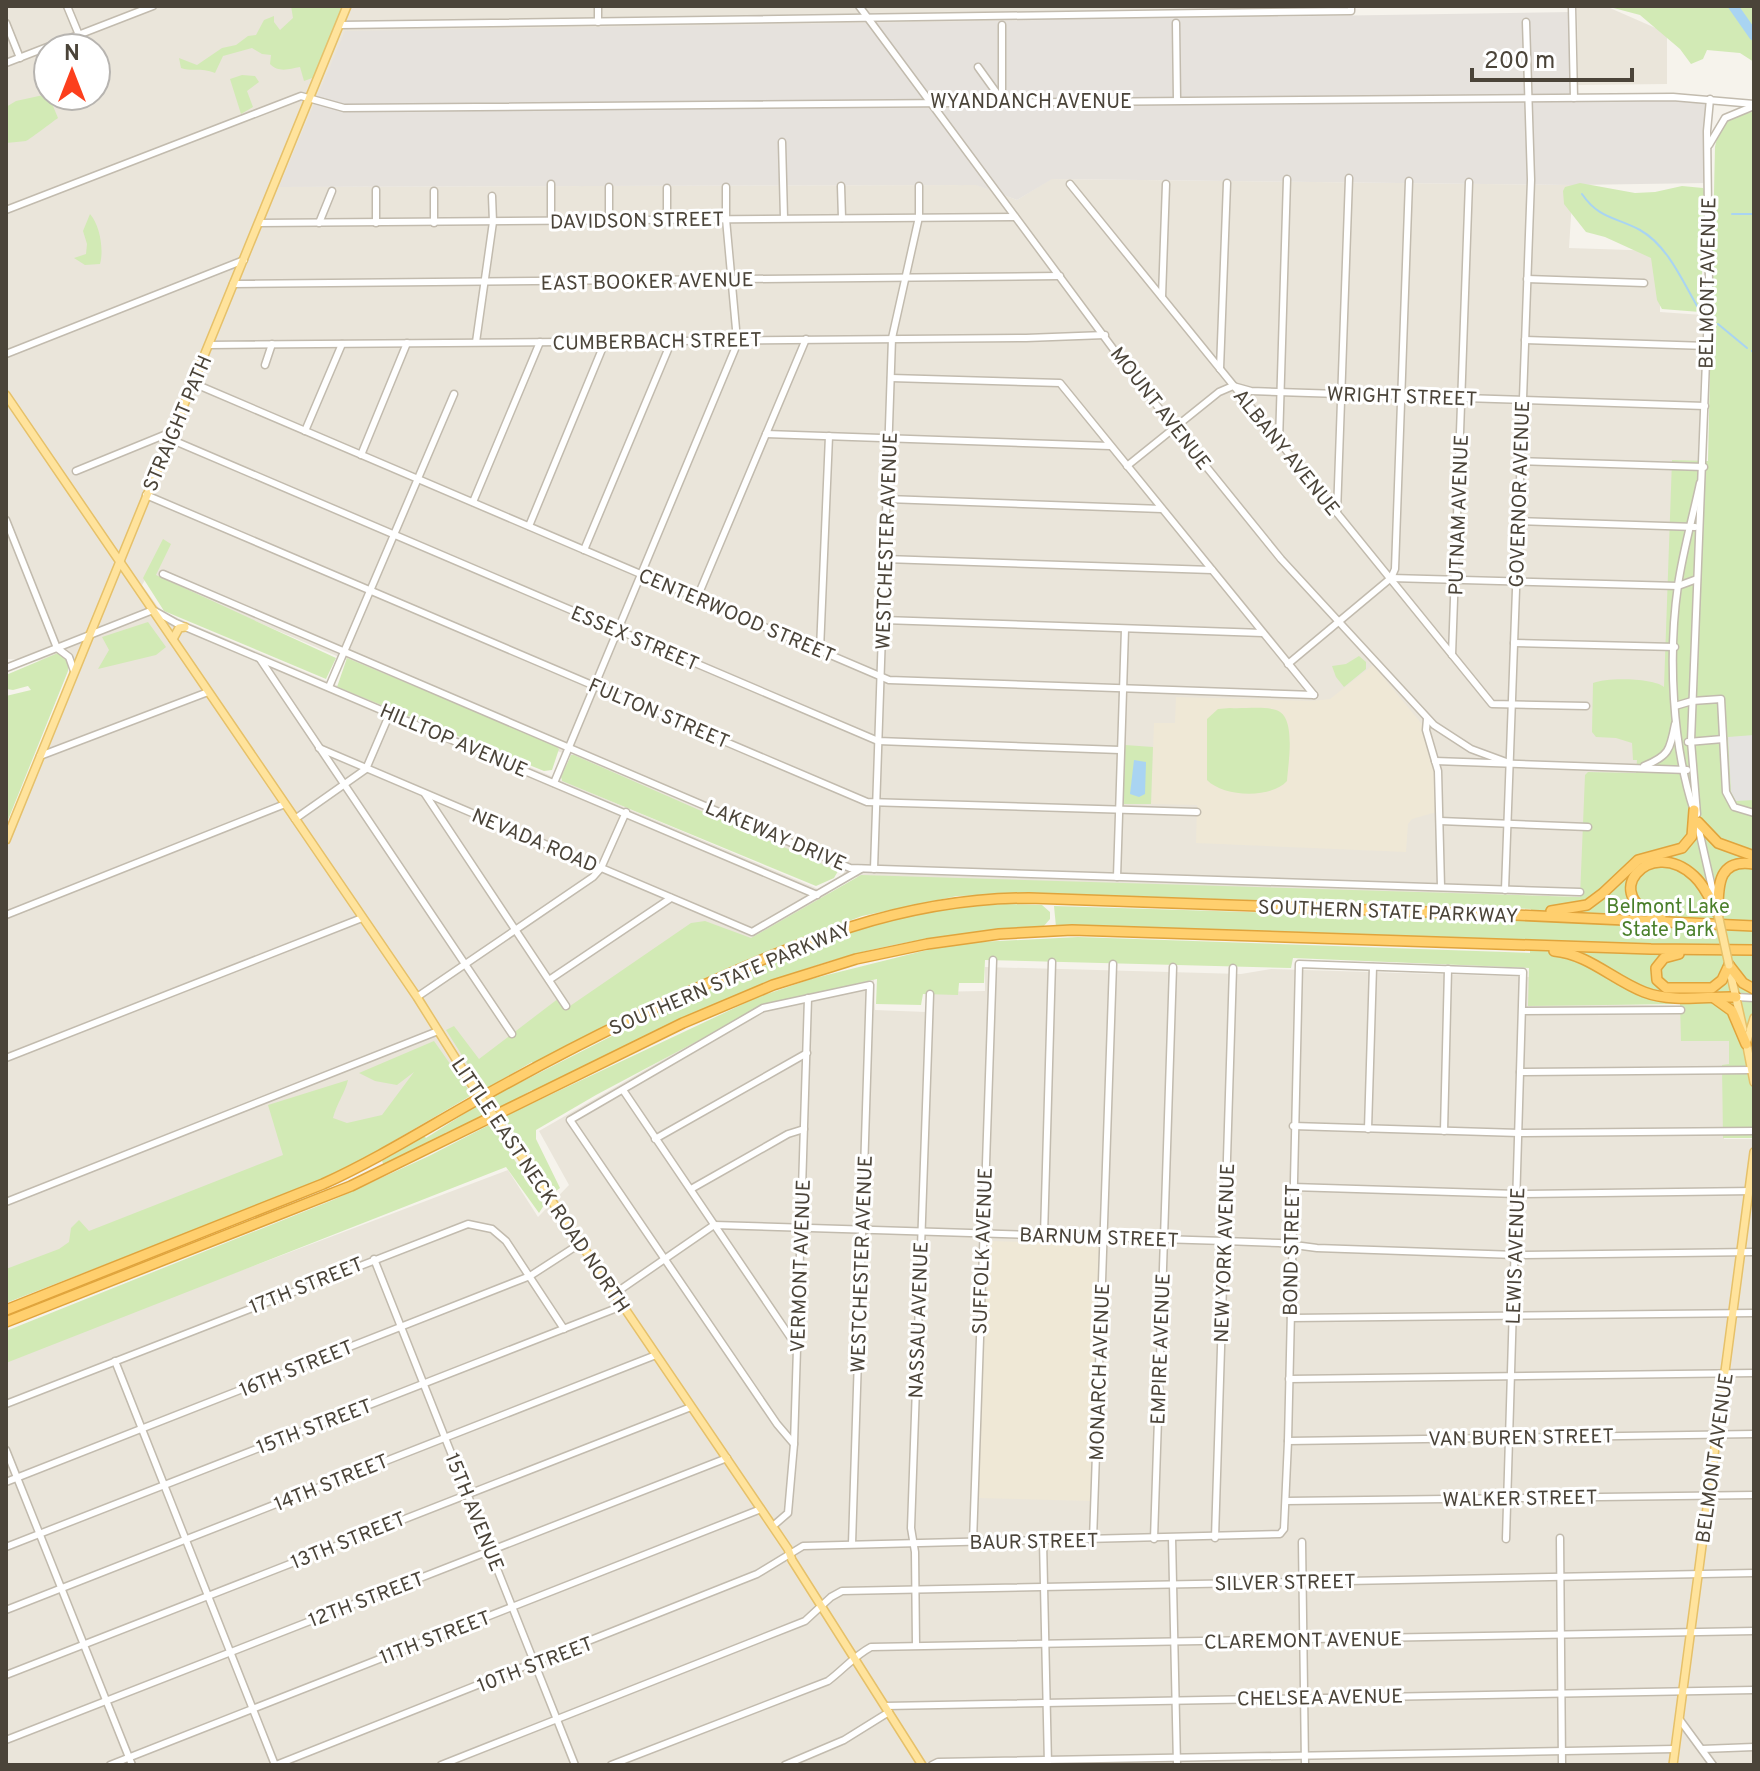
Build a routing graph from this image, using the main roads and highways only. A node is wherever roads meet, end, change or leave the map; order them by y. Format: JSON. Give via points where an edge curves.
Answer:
{"nodes":[{"id":1,"x":347,"y":6,"type":"edge"},
{"id":2,"x":6,"y":395,"type":"edge"},
{"id":3,"x":120,"y":559,"type":"junction"},
{"id":4,"x":185,"y":627,"type":"road end"},
{"id":5,"x":173,"y":639,"type":"junction"},
{"id":6,"x":1694,"y":810,"type":"road end"},
{"id":7,"x":1698,"y":822,"type":"road end"},
{"id":8,"x":6,"y":840,"type":"edge"},
{"id":9,"x":1754,"y":856,"type":"edge"},
{"id":10,"x":1754,"y":864,"type":"edge"},
{"id":11,"x":1718,"y":914,"type":"junction"},
{"id":12,"x":1516,"y":915,"type":"junction"},
{"id":13,"x":1754,"y":919,"type":"edge"},
{"id":14,"x":1676,"y":921,"type":"junction"},
{"id":15,"x":1724,"y":924,"type":"junction"},
{"id":16,"x":1754,"y":926,"type":"edge"},
{"id":17,"x":1516,"y":944,"type":"junction"},
{"id":18,"x":1694,"y":950,"type":"junction"},
{"id":19,"x":1754,"y":951,"type":"edge"},
{"id":20,"x":1729,"y":965,"type":"junction"},
{"id":21,"x":1754,"y":989,"type":"edge"},
{"id":22,"x":1711,"y":996,"type":"junction"},
{"id":23,"x":1736,"y":997,"type":"junction"},
{"id":24,"x":1754,"y":1018,"type":"edge"},
{"id":25,"x":1746,"y":1044,"type":"junction"},
{"id":26,"x":1753,"y":1077,"type":"edge"},
{"id":27,"x":1754,"y":1152,"type":"edge"},
{"id":28,"x":1752,"y":1191,"type":"edge"},
{"id":29,"x":6,"y":1310,"type":"edge"},
{"id":30,"x":6,"y":1322,"type":"edge"},
{"id":31,"x":922,"y":1765,"type":"edge"},
{"id":32,"x":1673,"y":1765,"type":"edge"}],
"edges":[{"from":1,"to":3,"type":"main road","name":"STRAIGHT PATH"},
{"from":2,"to":3,"type":"main road","name":"LITTLE EAST NECK ROAD NORTH"},
{"from":3,"to":5,"type":"main road","name":"LITTLE EAST NECK ROAD NORTH"},
{"from":3,"to":8,"type":"main road","name":"STRAIGHT PATH"},
{"from":4,"to":5,"type":"main road"},
{"from":5,"to":31,"type":"main road","name":"LITTLE EAST NECK ROAD NORTH","bridge":true,"via":[[773,1526]]},
{"from":6,"to":12,"type":"highway","via":[[1692,836],[1685,846],[1638,860],[1590,903]]},
{"from":7,"to":9,"type":"highway","via":[[1718,843]]},
{"from":10,"to":11,"type":"highway","via":[[1737,864],[1721,876]]},
{"from":11,"to":14,"type":"highway","via":[[1689,872],[1667,863],[1647,864],[1632,881],[1634,902],[1644,912]]},
{"from":11,"to":20,"type":"main road","name":"BELMONT AVENUE","bridge":true},
{"from":12,"to":14,"type":"highway","name":"SOUTHERN STATE PARKWAY"},
{"from":12,"to":29,"type":"highway","name":"SOUTHERN STATE PARKWAY","via":[[1014,898],[885,915],[802,943],[640,1014],[323,1184]]},
{"from":13,"to":15,"type":"highway"},
{"from":14,"to":15,"type":"highway","name":"SOUTHERN STATE PARKWAY"},
{"from":15,"to":16,"type":"highway","name":"SOUTHERN STATE PARKWAY"},
{"from":17,"to":18,"type":"highway","name":"SOUTHERN STATE PARKWAY"},
{"from":17,"to":22,"type":"highway","via":[[1577,955],[1654,995]]},
{"from":17,"to":30,"type":"highway","name":"SOUTHERN STATE PARKWAY","via":[[1072,930],[956,939],[856,959],[724,1004],[351,1186]]},
{"from":18,"to":19,"type":"highway","name":"SOUTHERN STATE PARKWAY"},
{"from":18,"to":20,"type":"highway","via":[[1660,961],[1655,972],[1660,984],[1670,990],[1709,989],[1722,980]]},
{"from":20,"to":21,"type":"highway"},
{"from":20,"to":23,"type":"main road","name":"BELMONT AVENUE"},
{"from":22,"to":23,"type":"highway"},
{"from":22,"to":25,"type":"highway","via":[[1732,1011]]},
{"from":23,"to":25,"type":"main road","name":"BELMONT AVENUE"},
{"from":24,"to":25,"type":"main road"},
{"from":25,"to":26,"type":"main road","name":"BELMONT AVENUE"},
{"from":27,"to":28,"type":"main road","name":"BELMONT AVENUE"},
{"from":28,"to":32,"type":"main road","name":"BELMONT AVENUE"}]}
